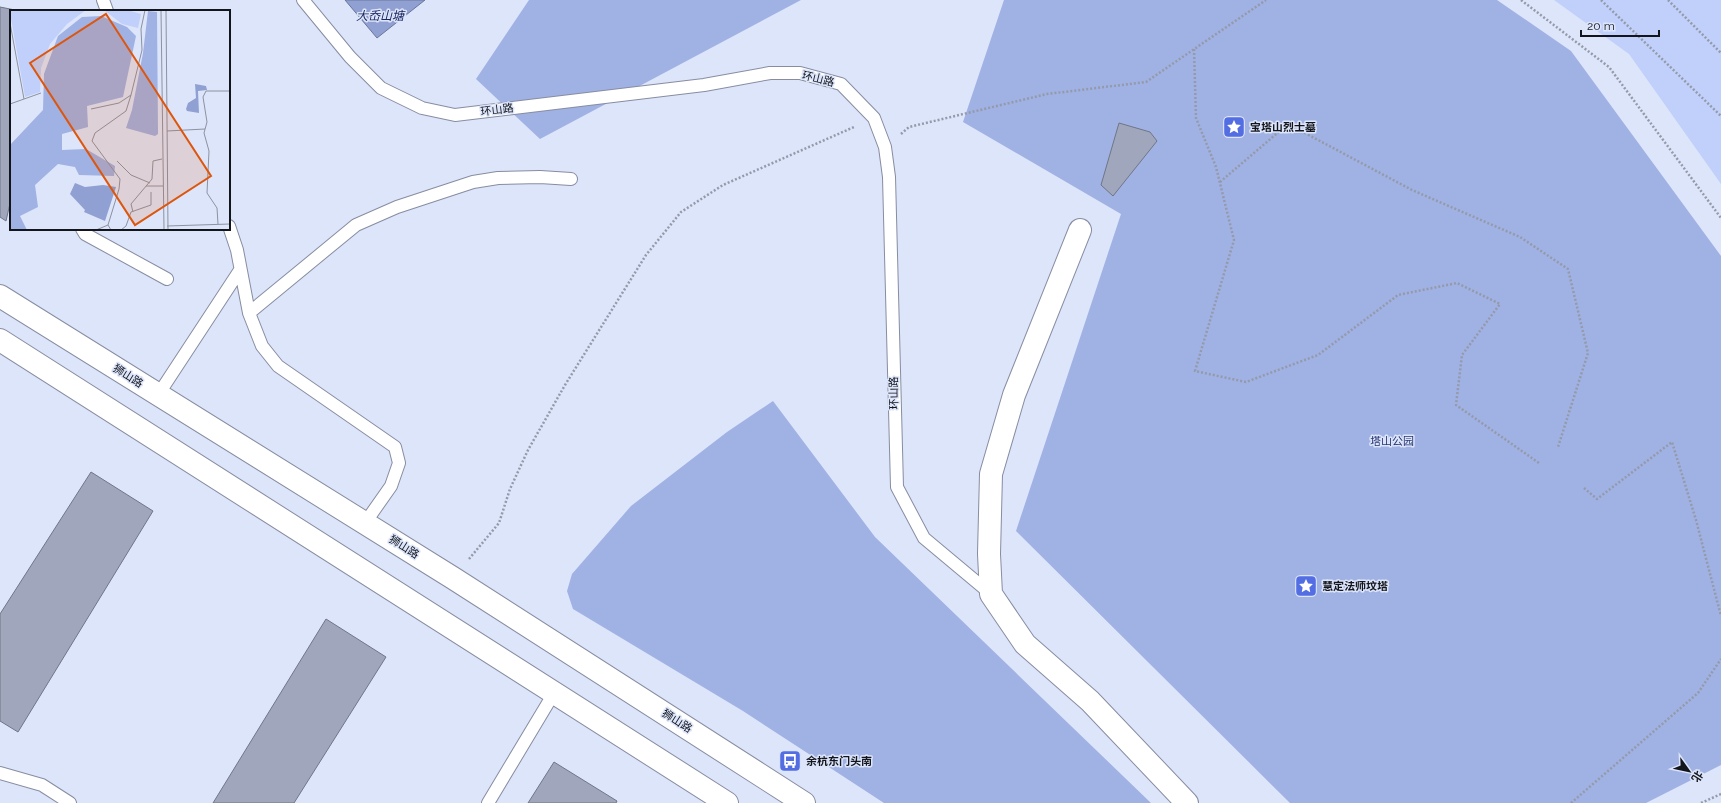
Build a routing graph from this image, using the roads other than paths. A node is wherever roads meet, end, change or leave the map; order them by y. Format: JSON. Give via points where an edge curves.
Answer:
{"nodes":[{"id":1,"x":103,"y":0,"type":"edge"},
{"id":2,"x":303,"y":0,"type":"edge"},
{"id":3,"x":107,"y":10,"type":"edge"},
{"id":4,"x":571,"y":179,"type":"dead end"},
{"id":5,"x":230,"y":229,"type":"edge"},
{"id":6,"x":83,"y":230,"type":"edge"},
{"id":7,"x":1080,"y":230,"type":"dead end"},
{"id":8,"x":240,"y":270,"type":"junction"},
{"id":9,"x":167,"y":279,"type":"dead end"},
{"id":10,"x":0,"y":296,"type":"edge"},
{"id":11,"x":249,"y":313,"type":"junction"},
{"id":12,"x":0,"y":340,"type":"edge"},
{"id":13,"x":158,"y":395,"type":"junction"},
{"id":14,"x":365,"y":523,"type":"junction"},
{"id":15,"x":992,"y":594,"type":"junction"},
{"id":16,"x":554,"y":693,"type":"junction"},
{"id":17,"x":0,"y":773,"type":"edge"},
{"id":18,"x":70,"y":803,"type":"edge"},
{"id":19,"x":488,"y":803,"type":"edge"},
{"id":20,"x":727,"y":803,"type":"edge"},
{"id":21,"x":804,"y":803,"type":"edge"},
{"id":22,"x":1187,"y":803,"type":"edge"}],
"edges":[{"from":1,"to":3,"type":"lane"},
{"from":2,"to":15,"type":"lane","name":"环山路","via":[[350,57],[381,88],[422,108],[455,115],[704,85],[770,73],[800,73],[841,84],[874,118],[885,147],[889,177],[897,487],[924,538]]},
{"from":4,"to":11,"type":"lane","via":[[498,178],[473,182],[397,207],[356,226]]},
{"from":5,"to":8,"type":"lane"},
{"from":6,"to":9,"type":"lane","via":[[85,234]]},
{"from":7,"to":15,"type":"main road","via":[[1014,394],[991,474],[989,554]]},
{"from":8,"to":11,"type":"lane"},
{"from":8,"to":13,"type":"lane"},
{"from":10,"to":13,"type":"main road","name":"狮山路"},
{"from":11,"to":14,"type":"lane","via":[[262,346],[278,366],[395,447],[398,463],[391,486]]},
{"from":12,"to":16,"type":"main road"},
{"from":13,"to":14,"type":"main road","name":"狮山路"},
{"from":14,"to":21,"type":"main road","name":"狮山路"},
{"from":15,"to":22,"type":"main road","via":[[1025,644],[1090,701]]},
{"from":16,"to":19,"type":"lane"},
{"from":16,"to":20,"type":"main road"},
{"from":17,"to":18,"type":"lane","via":[[42,785]]}]}
